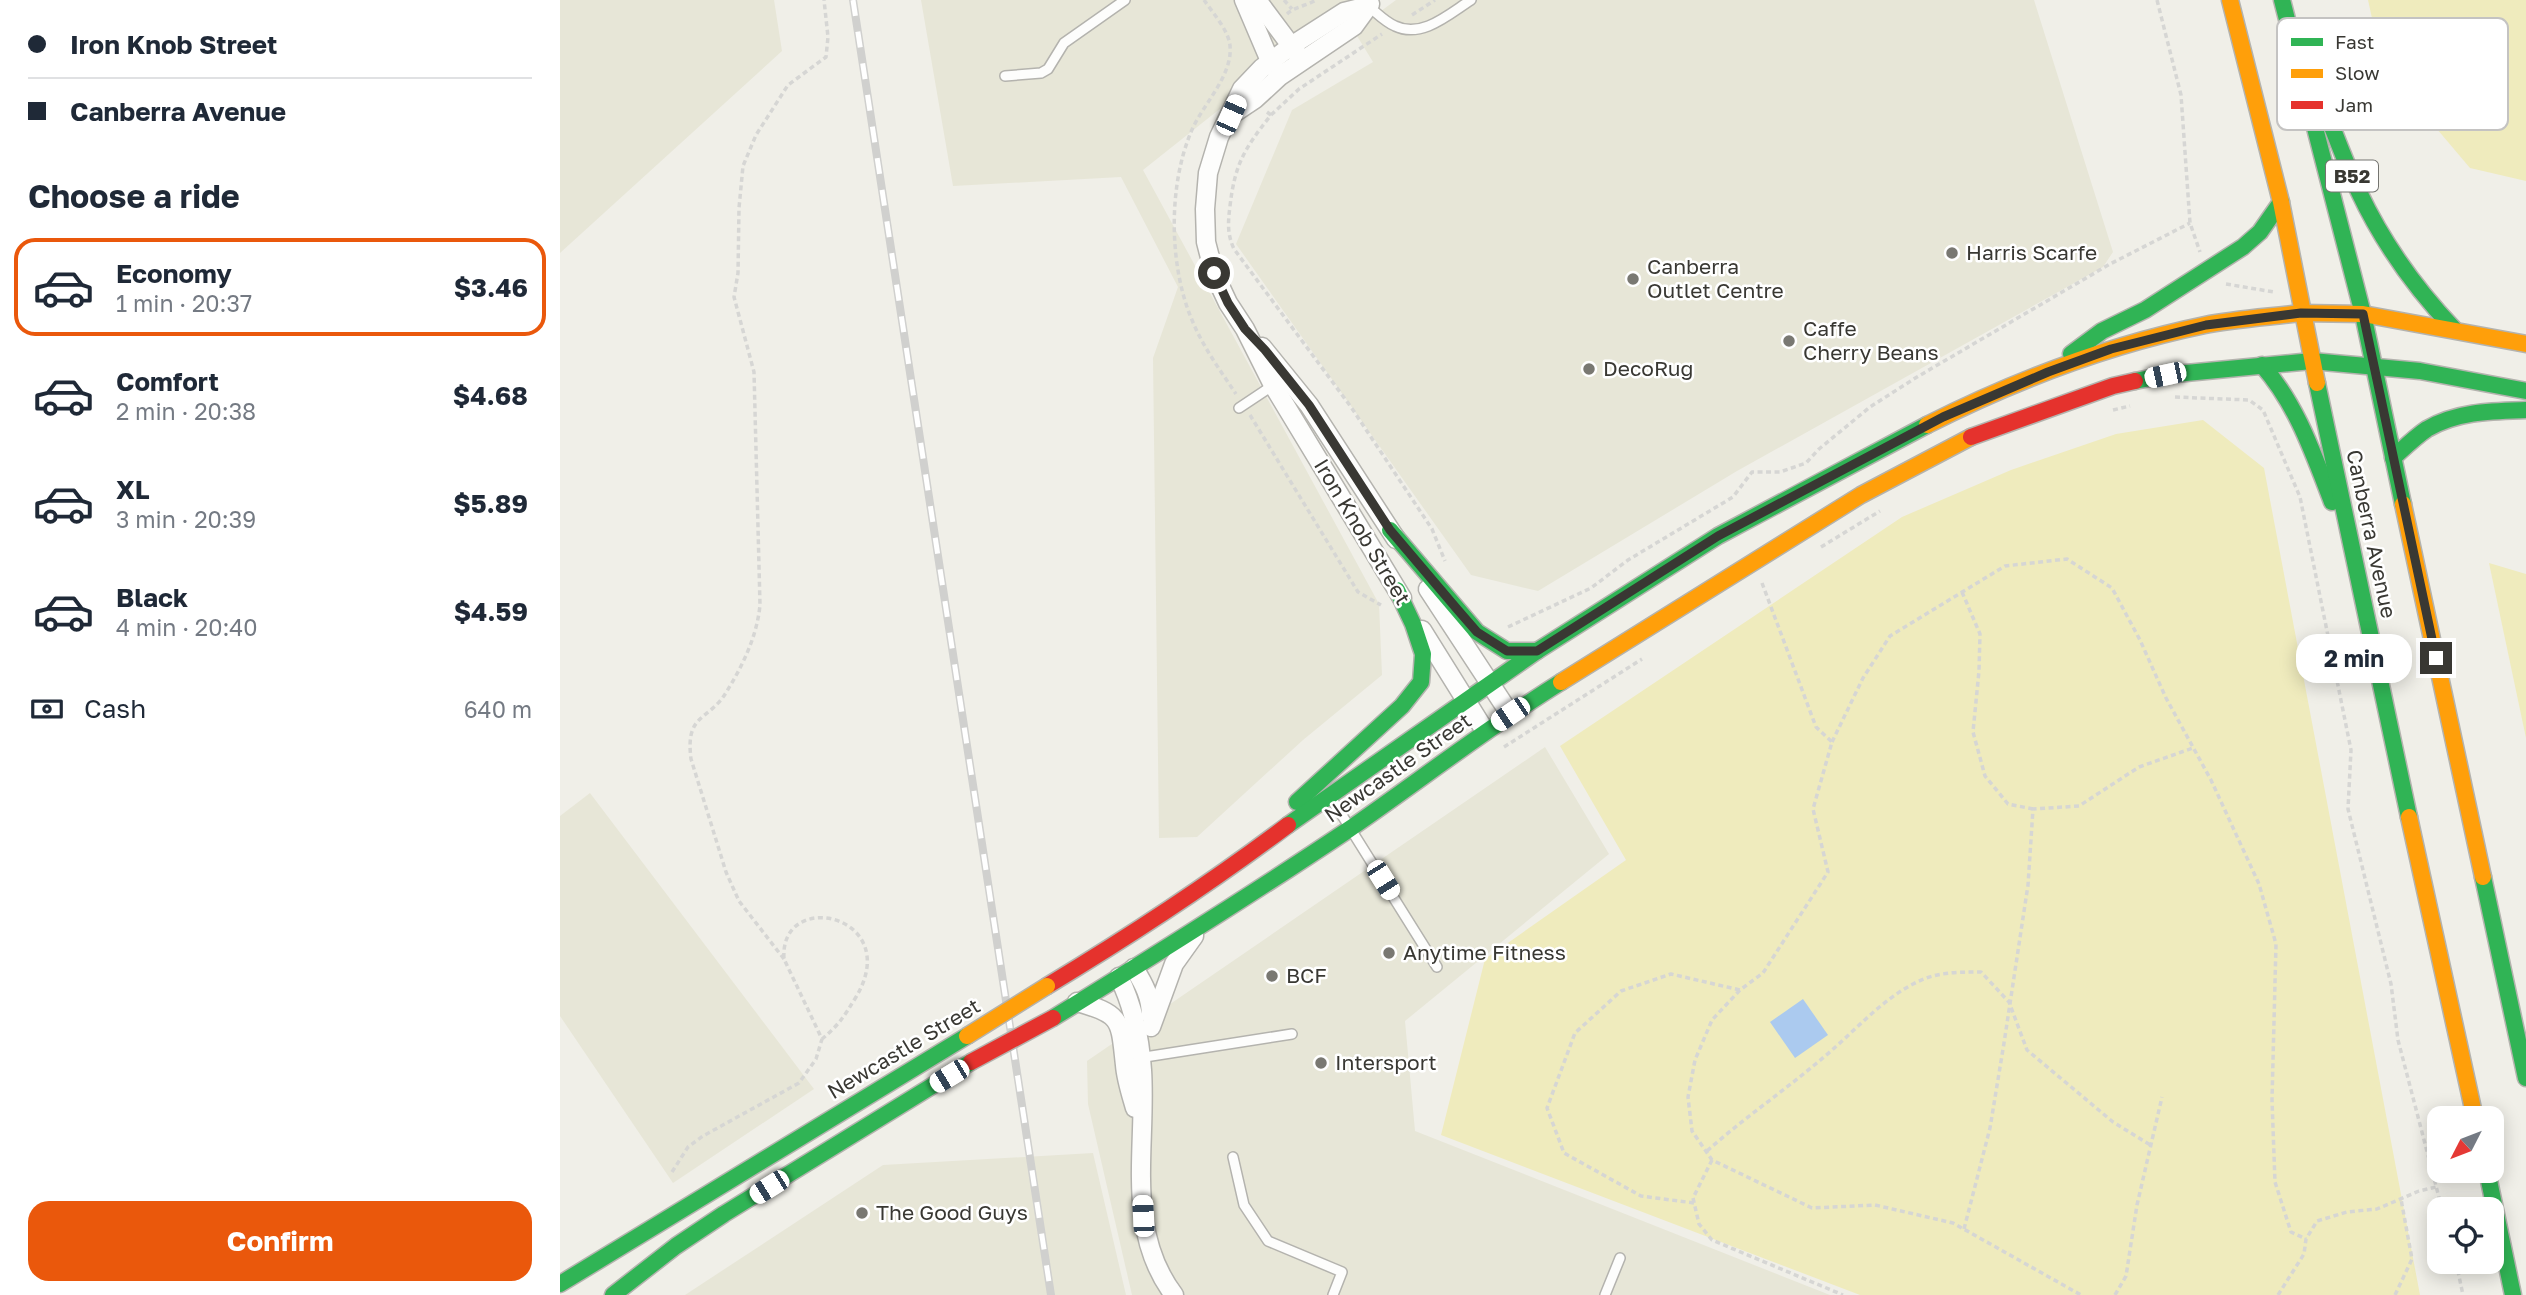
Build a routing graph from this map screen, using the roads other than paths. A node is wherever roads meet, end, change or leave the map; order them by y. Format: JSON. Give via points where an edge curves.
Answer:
{"nodes":[{"id":1,"x":1125,"y":0,"type":"edge"},
{"id":2,"x":1244,"y":0,"type":"edge"},
{"id":3,"x":1257,"y":0,"type":"edge"},
{"id":4,"x":1471,"y":0,"type":"edge"},
{"id":5,"x":2230,"y":0,"type":"edge"},
{"id":6,"x":1372,"y":3,"type":"edge"},
{"id":7,"x":1296,"y":54,"type":"junction"},
{"id":8,"x":1269,"y":61,"type":"junction"},
{"id":9,"x":1005,"y":76,"type":"dead end"},
{"id":10,"x":1280,"y":76,"type":"junction"},
{"id":11,"x":1231,"y":115,"type":"junction"},
{"id":12,"x":2317,"y":130,"type":"edge"},
{"id":13,"x":2333,"y":130,"type":"edge"},
{"id":14,"x":2281,"y":202,"type":"junction"},
{"id":15,"x":2301,"y":313,"type":"junction"},
{"id":16,"x":2363,"y":314,"type":"junction"},
{"id":17,"x":2454,"y":329,"type":"junction"},
{"id":18,"x":2526,"y":344,"type":"edge"},
{"id":19,"x":2312,"y":361,"type":"junction"},
{"id":20,"x":2373,"y":364,"type":"junction"},
{"id":21,"x":2262,"y":365,"type":"junction"},
{"id":22,"x":2048,"y":372,"type":"junction"},
{"id":23,"x":1280,"y":381,"type":"junction"},
{"id":24,"x":2526,"y":391,"type":"edge"},
{"id":25,"x":1239,"y":408,"type":"dead end"},
{"id":26,"x":2526,"y":410,"type":"edge"},
{"id":27,"x":2393,"y":458,"type":"junction"},
{"id":28,"x":1390,"y":530,"type":"junction"},
{"id":29,"x":2348,"y":541,"type":"junction"},
{"id":30,"x":1397,"y":590,"type":"junction"},
{"id":31,"x":1537,"y":651,"type":"junction"},
{"id":32,"x":1490,"y":683,"type":"junction"},
{"id":33,"x":1465,"y":701,"type":"junction"},
{"id":34,"x":1510,"y":714,"type":"junction"},
{"id":35,"x":1485,"y":731,"type":"junction"},
{"id":36,"x":1329,"y":795,"type":"junction"},
{"id":37,"x":1350,"y":828,"type":"junction"},
{"id":38,"x":1224,"y":873,"type":"junction"},
{"id":39,"x":1203,"y":925,"type":"junction"},
{"id":40,"x":1111,"y":947,"type":"junction"},
{"id":41,"x":1437,"y":967,"type":"dead end"},
{"id":42,"x":1126,"y":972,"type":"junction"},
{"id":43,"x":1077,"y":1002,"type":"junction"},
{"id":44,"x":1151,"y":1027,"type":"junction"},
{"id":45,"x":1292,"y":1034,"type":"dead end"},
{"id":46,"x":1144,"y":1064,"type":"junction"},
{"id":47,"x":2526,"y":1078,"type":"edge"},
{"id":48,"x":2472,"y":1106,"type":"edge"},
{"id":49,"x":1141,"y":1132,"type":"junction"},
{"id":50,"x":1233,"y":1157,"type":"dead end"},
{"id":51,"x":2490,"y":1183,"type":"edge"},
{"id":52,"x":613,"y":1251,"type":"junction"},
{"id":53,"x":1620,"y":1258,"type":"dead end"},
{"id":54,"x":560,"y":1284,"type":"edge"},
{"id":55,"x":565,"y":1295,"type":"edge"},
{"id":56,"x":612,"y":1295,"type":"edge"},
{"id":57,"x":1174,"y":1295,"type":"edge"},
{"id":58,"x":1333,"y":1295,"type":"edge"},
{"id":59,"x":1605,"y":1295,"type":"edge"},
{"id":60,"x":2513,"y":1295,"type":"edge"}],
"edges":[{"from":1,"to":9,"type":"lane","via":[[1064,43],[1048,69]]},
{"from":2,"to":8,"type":"street"},
{"from":3,"to":7,"type":"street"},
{"from":4,"to":6,"type":"lane","via":[[1414,31],[1394,26]]},
{"from":5,"to":14,"type":"main road","name":"Canberra Avenue"},
{"from":6,"to":7,"type":"street","name":"Iron Knob Street","via":[[1354,26]]},
{"from":7,"to":8,"type":"street","name":"Iron Knob Street"},
{"from":7,"to":10,"type":"street","name":"Iron Knob Street"},
{"from":8,"to":10,"type":"street"},
{"from":8,"to":11,"type":"street","name":"Iron Knob Street","via":[[1242,89]]},
{"from":10,"to":11,"type":"street","name":"Iron Knob Street"},
{"from":11,"to":23,"type":"street","name":"Iron Knob Street","via":[[1208,173],[1206,242],[1228,303]]},
{"from":12,"to":16,"type":"main road","name":"Canberra Avenue"},
{"from":13,"to":17,"type":"main road","number":"B52","via":[[2358,192],[2390,249]]},
{"from":14,"to":15,"type":"main road","name":"Canberra Avenue"},
{"from":14,"to":22,"type":"main road","via":[[2243,247],[2145,310],[2102,331]]},
{"from":15,"to":16,"type":"main road","name":"Newcastle Street"},
{"from":15,"to":19,"type":"main road","name":"Canberra Avenue"},
{"from":15,"to":22,"type":"main road","name":"Newcastle Street","via":[[2206,325],[2111,349]]},
{"from":16,"to":17,"type":"main road","name":"Newcastle Street"},
{"from":16,"to":20,"type":"main road","name":"Canberra Avenue"},
{"from":17,"to":18,"type":"main road","name":"Newcastle Street"},
{"from":19,"to":20,"type":"main road","name":"Newcastle Street"},
{"from":19,"to":21,"type":"main road","name":"Newcastle Street"},
{"from":19,"to":29,"type":"main road","name":"Canberra Avenue"},
{"from":20,"to":24,"type":"main road","name":"Newcastle Street"},
{"from":20,"to":27,"type":"main road","name":"Canberra Avenue"},
{"from":21,"to":29,"type":"main road","via":[[2286,394]]},
{"from":21,"to":34,"type":"main road","name":"Newcastle Street","via":[[2165,375],[2113,386],[1975,435],[1861,495]]},
{"from":22,"to":31,"type":"main road","name":"Newcastle Street","via":[[1943,417],[1718,536]]},
{"from":23,"to":25,"type":"lane"},
{"from":23,"to":28,"type":"street","name":"Iron Knob Street","via":[[1309,405]]},
{"from":23,"to":30,"type":"street","name":"Iron Knob Street"},
{"from":26,"to":27,"type":"main road","via":[[2451,418],[2428,428]]},
{"from":27,"to":47,"type":"main road","name":"Canberra Avenue"},
{"from":28,"to":31,"type":"main road","via":[[1477,632],[1507,651]]},
{"from":28,"to":32,"type":"street","name":"Iron Knob Street"},
{"from":29,"to":48,"type":"main road","name":"Canberra Avenue"},
{"from":30,"to":33,"type":"street","name":"Iron Knob Street"},
{"from":30,"to":38,"type":"main road","via":[[1423,654],[1420,682],[1402,706]]},
{"from":31,"to":32,"type":"main road","name":"Newcastle Street"},
{"from":32,"to":33,"type":"main road","name":"Newcastle Street"},
{"from":32,"to":34,"type":"street","name":"Iron Knob Street"},
{"from":33,"to":35,"type":"street","name":"Iron Knob Street"},
{"from":33,"to":36,"type":"main road","name":"Newcastle Street"},
{"from":34,"to":35,"type":"main road","name":"Newcastle Street"},
{"from":35,"to":37,"type":"main road","name":"Newcastle Street"},
{"from":36,"to":37,"type":"lane"},
{"from":36,"to":38,"type":"main road","name":"Newcastle Street"},
{"from":37,"to":39,"type":"main road","name":"Newcastle Street"},
{"from":37,"to":41,"type":"lane"},
{"from":38,"to":40,"type":"main road","name":"Newcastle Street"},
{"from":39,"to":42,"type":"main road","name":"Newcastle Street"},
{"from":39,"to":44,"type":"street","via":[[1174,964]]},
{"from":40,"to":42,"type":"main road"},
{"from":40,"to":52,"type":"main road","name":"Newcastle Street","bridge":true},
{"from":42,"to":43,"type":"main road","name":"Newcastle Street"},
{"from":42,"to":44,"type":"street","via":[[1145,985]]},
{"from":42,"to":46,"type":"street"},
{"from":43,"to":49,"type":"street","via":[[1105,1011],[1119,1025]]},
{"from":43,"to":56,"type":"main road","name":"Newcastle Street","bridge":true,"via":[[713,1221]]},
{"from":44,"to":46,"type":"street"},
{"from":45,"to":46,"type":"lane"},
{"from":46,"to":49,"type":"street"},
{"from":49,"to":57,"type":"street","via":[[1146,1233],[1156,1267]]},
{"from":50,"to":58,"type":"lane","via":[[1244,1205],[1268,1241],[1342,1272]]},
{"from":51,"to":60,"type":"main road"},
{"from":52,"to":54,"type":"main road","name":"Newcastle Street"},
{"from":52,"to":55,"type":"main road"},
{"from":53,"to":59,"type":"lane"}]}
